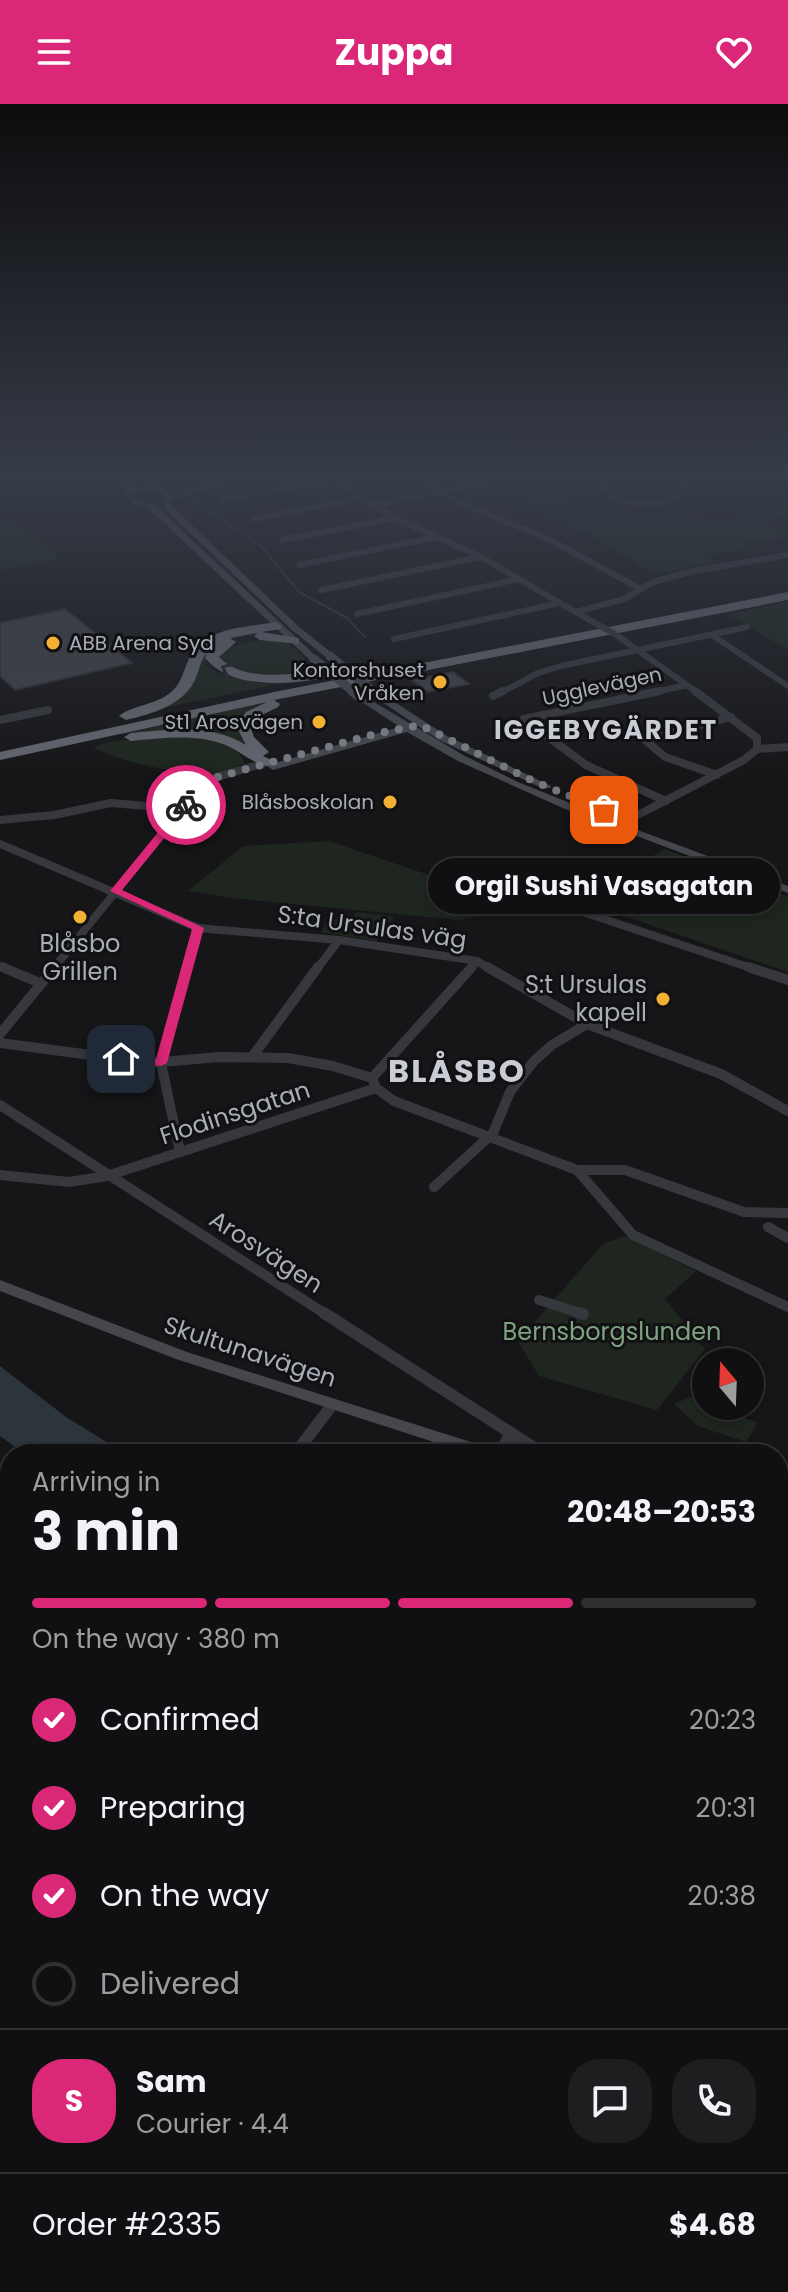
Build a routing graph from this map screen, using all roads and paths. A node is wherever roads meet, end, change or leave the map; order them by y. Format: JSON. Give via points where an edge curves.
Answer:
{"nodes":[{"id":1,"x":221,"y":574,"type":"edge"},
{"id":2,"x":228,"y":574,"type":"edge"},
{"id":3,"x":398,"y":574,"type":"edge"},
{"id":4,"x":511,"y":574,"type":"edge"},
{"id":5,"x":613,"y":574,"type":"edge"},
{"id":6,"x":683,"y":574,"type":"edge"},
{"id":7,"x":519,"y":579,"type":"junction"},
{"id":8,"x":639,"y":588,"type":"junction"},
{"id":9,"x":321,"y":590,"type":"dead end"},
{"id":10,"x":788,"y":593,"type":"edge"},
{"id":11,"x":560,"y":603,"type":"junction"},
{"id":12,"x":576,"y":612,"type":"junction"},
{"id":13,"x":357,"y":614,"type":"dead end"},
{"id":14,"x":747,"y":627,"type":"dead end"},
{"id":15,"x":277,"y":629,"type":"junction"},
{"id":16,"x":712,"y":635,"type":"junction"},
{"id":17,"x":394,"y":639,"type":"dead end"},
{"id":18,"x":638,"y":650,"type":"junction"},
{"id":19,"x":383,"y":667,"type":"junction"},
{"id":20,"x":370,"y":677,"type":"junction"},
{"id":21,"x":687,"y":685,"type":"junction"},
{"id":22,"x":788,"y":686,"type":"edge"},
{"id":23,"x":493,"y":696,"type":"dead end"},
{"id":24,"x":48,"y":710,"type":"dead end"},
{"id":25,"x":382,"y":713,"type":"junction"},
{"id":26,"x":731,"y":717,"type":"junction"},
{"id":27,"x":0,"y":720,"type":"edge"},
{"id":28,"x":420,"y":725,"type":"junction"},
{"id":29,"x":407,"y":728,"type":"junction"},
{"id":30,"x":91,"y":733,"type":"junction"},
{"id":31,"x":377,"y":736,"type":"junction"},
{"id":32,"x":421,"y":738,"type":"junction"},
{"id":33,"x":60,"y":739,"type":"junction"},
{"id":34,"x":788,"y":747,"type":"edge"},
{"id":35,"x":0,"y":749,"type":"edge"},
{"id":36,"x":757,"y":749,"type":"junction"},
{"id":37,"x":0,"y":756,"type":"edge"},
{"id":38,"x":270,"y":764,"type":"junction"},
{"id":39,"x":717,"y":775,"type":"junction"},
{"id":40,"x":666,"y":801,"type":"junction"},
{"id":41,"x":182,"y":809,"type":"junction"},
{"id":42,"x":0,"y":820,"type":"edge"},
{"id":43,"x":624,"y":822,"type":"junction"},
{"id":44,"x":0,"y":844,"type":"edge"},
{"id":45,"x":788,"y":882,"type":"edge"},
{"id":46,"x":788,"y":890,"type":"edge"},
{"id":47,"x":115,"y":891,"type":"junction"},
{"id":48,"x":544,"y":899,"type":"dead end"},
{"id":49,"x":198,"y":928,"type":"junction"},
{"id":50,"x":339,"y":940,"type":"junction"},
{"id":51,"x":477,"y":961,"type":"junction"},
{"id":52,"x":0,"y":966,"type":"edge"},
{"id":53,"x":788,"y":980,"type":"edge"},
{"id":54,"x":40,"y":983,"type":"junction"},
{"id":55,"x":587,"y":1024,"type":"junction"},
{"id":56,"x":0,"y":1034,"type":"edge"},
{"id":57,"x":0,"y":1043,"type":"edge"},
{"id":58,"x":252,"y":1057,"type":"junction"},
{"id":59,"x":161,"y":1063,"type":"junction"},
{"id":60,"x":374,"y":1083,"type":"junction"},
{"id":61,"x":0,"y":1105,"type":"edge"},
{"id":62,"x":788,"y":1111,"type":"edge"},
{"id":63,"x":488,"y":1139,"type":"junction"},
{"id":64,"x":180,"y":1152,"type":"junction"},
{"id":65,"x":577,"y":1170,"type":"junction"},
{"id":66,"x":0,"y":1175,"type":"edge"},
{"id":67,"x":107,"y":1176,"type":"junction"},
{"id":68,"x":434,"y":1187,"type":"dead end"},
{"id":69,"x":788,"y":1213,"type":"edge"},
{"id":70,"x":768,"y":1227,"type":"dead end"},
{"id":71,"x":788,"y":1238,"type":"edge"},
{"id":72,"x":0,"y":1285,"type":"edge"},
{"id":73,"x":539,"y":1300,"type":"dead end"},
{"id":74,"x":788,"y":1307,"type":"edge"},
{"id":75,"x":583,"y":1314,"type":"dead end"},
{"id":76,"x":332,"y":1405,"type":"junction"},
{"id":77,"x":511,"y":1433,"type":"junction"},
{"id":78,"x":303,"y":1444,"type":"edge"},
{"id":79,"x":458,"y":1444,"type":"edge"},
{"id":80,"x":505,"y":1444,"type":"edge"},
{"id":81,"x":528,"y":1444,"type":"edge"}],
"edges":[{"from":1,"to":15,"type":"street"},
{"from":2,"to":15,"type":"street"},
{"from":3,"to":9,"type":"street"},
{"from":4,"to":7,"type":"street"},
{"from":5,"to":8,"type":"street"},
{"from":6,"to":8,"type":"street"},
{"from":7,"to":11,"type":"street"},
{"from":7,"to":13,"type":"street"},
{"from":8,"to":12,"type":"street","via":[[624,599]]},
{"from":10,"to":19,"type":"highway"},
{"from":10,"to":20,"type":"highway"},
{"from":11,"to":12,"type":"street"},
{"from":11,"to":17,"type":"street"},
{"from":12,"to":18,"type":"street","bridge":true},
{"from":14,"to":16,"type":"street"},
{"from":19,"to":15,"type":"highway","one_way":true,"via":[[257,677],[214,663],[216,649]]},
{"from":15,"to":25,"type":"street","bridge":true},
{"from":15,"to":28,"type":"street","bridge":true,"via":[[330,656]]},
{"from":15,"to":30,"type":"highway","via":[[208,644],[197,654],[187,682],[166,701]]},
{"from":16,"to":18,"type":"street"},
{"from":16,"to":22,"type":"street"},
{"from":18,"to":21,"type":"street"},
{"from":18,"to":23,"type":"street","via":[[550,669]]},
{"from":19,"to":30,"type":"highway"},
{"from":20,"to":30,"type":"highway"},
{"from":20,"to":38,"type":"highway","via":[[251,715],[243,731]]},
{"from":21,"to":26,"type":"street"},
{"from":21,"to":40,"type":"street","name":"Ugglevägen","via":[[524,719],[586,765]]},
{"from":24,"to":27,"type":"street"},
{"from":25,"to":29,"type":"street"},
{"from":25,"to":31,"type":"street","via":[[388,726]]},
{"from":26,"to":36,"type":"street","via":[[757,738]]},
{"from":26,"to":39,"type":"street","via":[[645,740],[662,754]]},
{"from":28,"to":29,"type":"street"},
{"from":28,"to":43,"type":"street"},
{"from":29,"to":31,"type":"street"},
{"from":29,"to":32,"type":"street"},
{"from":30,"to":33,"type":"highway"},
{"from":30,"to":38,"type":"highway","via":[[212,737]]},
{"from":31,"to":32,"type":"street"},
{"from":31,"to":38,"type":"street"},
{"from":32,"to":43,"type":"street","via":[[502,779]]},
{"from":33,"to":35,"type":"highway"},
{"from":33,"to":37,"type":"highway"},
{"from":34,"to":36,"type":"street"},
{"from":36,"to":39,"type":"street"},
{"from":38,"to":41,"type":"street","via":[[206,783]]},
{"from":39,"to":40,"type":"street"},
{"from":40,"to":43,"type":"street"},
{"from":41,"to":42,"type":"street","via":[[111,803]]},
{"from":41,"to":47,"type":"street"},
{"from":43,"to":45,"type":"street"},
{"from":43,"to":46,"type":"street"},
{"from":44,"to":47,"type":"street","name":"S:ta Ursulas väg"},
{"from":47,"to":49,"type":"street","name":"S:ta Ursulas väg"},
{"from":47,"to":54,"type":"street"},
{"from":48,"to":53,"type":"street"},
{"from":49,"to":50,"type":"street","name":"S:ta Ursulas väg"},
{"from":49,"to":59,"type":"street"},
{"from":50,"to":51,"type":"street","name":"S:ta Ursulas väg"},
{"from":50,"to":58,"type":"street"},
{"from":51,"to":55,"type":"street","name":"S:ta Ursulas väg"},
{"from":51,"to":60,"type":"street"},
{"from":52,"to":54,"type":"street"},
{"from":54,"to":56,"type":"street"},
{"from":55,"to":62,"type":"street","name":"S:ta Ursulas väg","via":[[721,1074]]},
{"from":55,"to":63,"type":"street","via":[[534,1061],[510,1092]]},
{"from":57,"to":59,"type":"street"},
{"from":58,"to":59,"type":"street"},
{"from":58,"to":60,"type":"street","via":[[307,1061]]},
{"from":59,"to":64,"type":"street"},
{"from":60,"to":63,"type":"street","via":[[394,1101]]},
{"from":60,"to":64,"type":"street","name":"Flodinsgatan"},
{"from":61,"to":67,"type":"street","name":"Arosvägen"},
{"from":63,"to":65,"type":"street"},
{"from":63,"to":68,"type":"street"},
{"from":64,"to":67,"type":"street","name":"Flodinsgatan"},
{"from":65,"to":69,"type":"street","via":[[636,1172],[742,1212]]},
{"from":65,"to":74,"type":"street","via":[[633,1235]]},
{"from":66,"to":67,"type":"street","name":"Flodinsgatan","via":[[69,1182]]},
{"from":67,"to":77,"type":"street","name":"Arosvägen"},
{"from":70,"to":71,"type":"street"},
{"from":72,"to":76,"type":"street","name":"Skultunavägen","via":[[131,1338]]},
{"from":73,"to":75,"type":"street"},
{"from":76,"to":78,"type":"street"},
{"from":76,"to":79,"type":"street","name":"Skultunavägen"},
{"from":77,"to":80,"type":"street"},
{"from":77,"to":81,"type":"street","name":"Arosvägen"}]}
